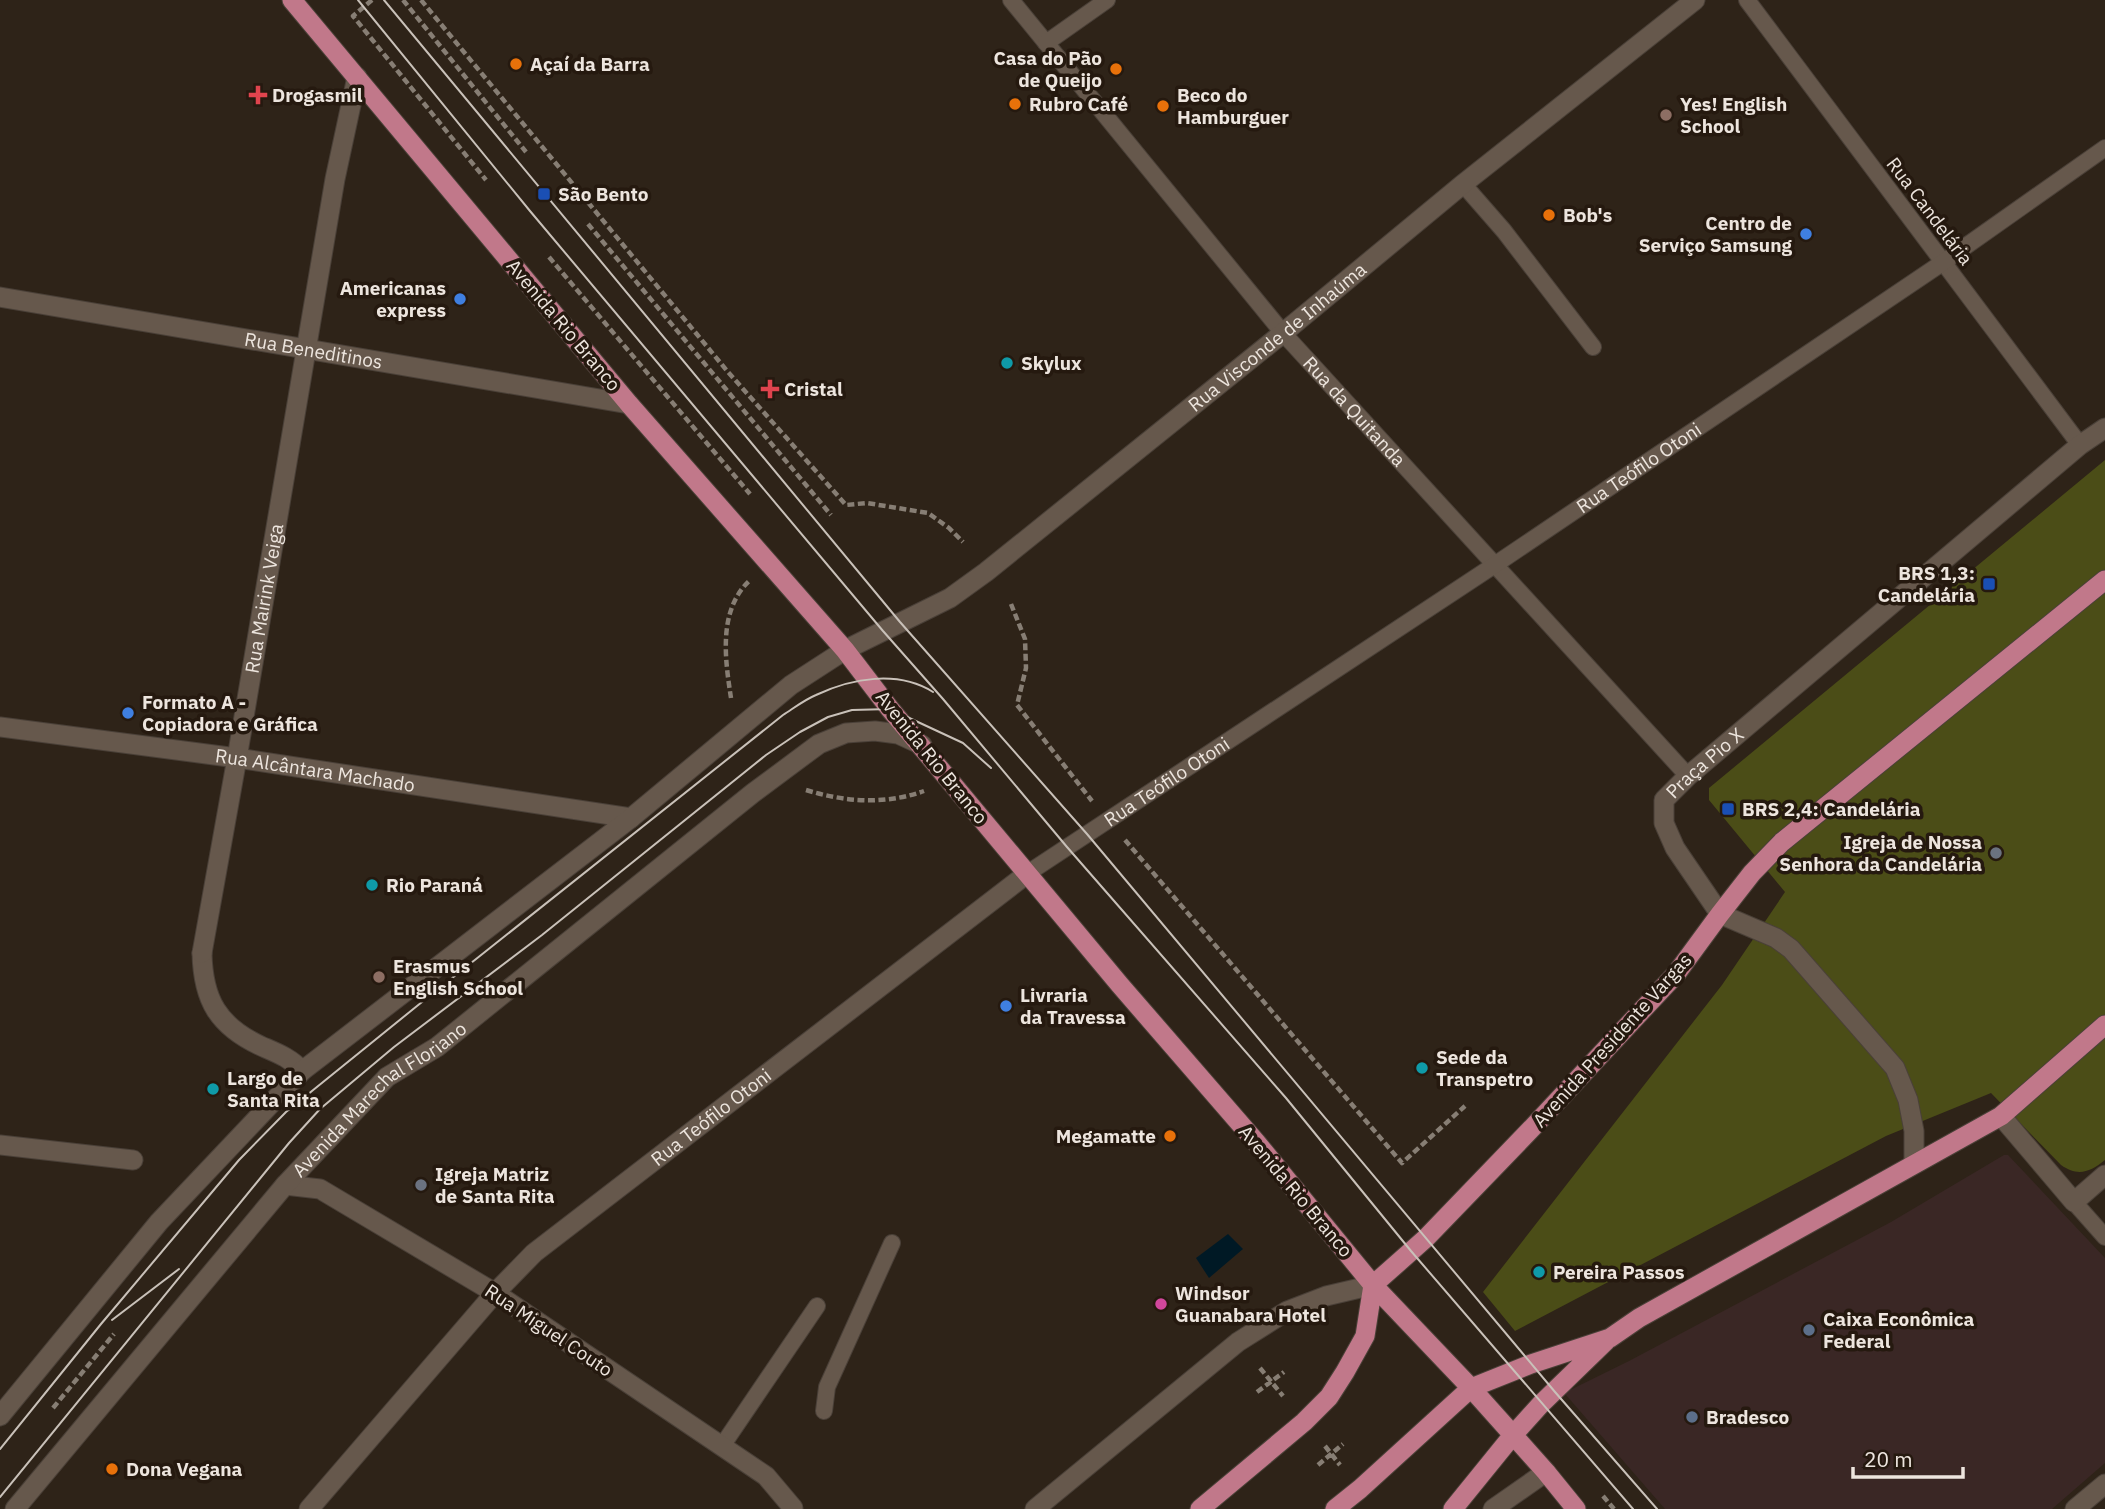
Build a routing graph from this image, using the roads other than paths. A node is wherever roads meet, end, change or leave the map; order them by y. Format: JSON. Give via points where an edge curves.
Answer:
{"nodes":[{"id":1,"x":292,"y":0,"type":"edge"},
{"id":2,"x":1012,"y":0,"type":"edge"},
{"id":3,"x":1107,"y":0,"type":"edge"},
{"id":4,"x":1695,"y":0,"type":"edge"},
{"id":5,"x":1747,"y":0,"type":"edge"},
{"id":6,"x":1046,"y":43,"type":"junction"},
{"id":7,"x":357,"y":77,"type":"junction"},
{"id":8,"x":2105,"y":148,"type":"edge"},
{"id":9,"x":1463,"y":184,"type":"junction"},
{"id":10,"x":1942,"y":263,"type":"junction"},
{"id":11,"x":0,"y":297,"type":"edge"},
{"id":12,"x":1283,"y":334,"type":"junction"},
{"id":13,"x":1593,"y":347,"type":"dead end"},
{"id":14,"x":306,"y":348,"type":"junction"},
{"id":15,"x":629,"y":404,"type":"junction"},
{"id":16,"x":2105,"y":428,"type":"edge"},
{"id":17,"x":2080,"y":445,"type":"junction"},
{"id":18,"x":1496,"y":564,"type":"junction"},
{"id":19,"x":2105,"y":580,"type":"edge"},
{"id":20,"x":845,"y":650,"type":"junction"},
{"id":21,"x":0,"y":727,"type":"edge"},
{"id":22,"x":922,"y":746,"type":"junction"},
{"id":23,"x":237,"y":758,"type":"junction"},
{"id":24,"x":1688,"y":776,"type":"junction"},
{"id":25,"x":631,"y":818,"type":"junction"},
{"id":26,"x":1028,"y":873,"type":"junction"},
{"id":27,"x":1720,"y":914,"type":"junction"},
{"id":28,"x":2105,"y":1025,"type":"edge"},
{"id":29,"x":302,"y":1071,"type":"junction"},
{"id":30,"x":2001,"y":1116,"type":"junction"},
{"id":31,"x":0,"y":1145,"type":"edge"},
{"id":32,"x":133,"y":1160,"type":"dead end"},
{"id":33,"x":1914,"y":1164,"type":"junction"},
{"id":34,"x":2105,"y":1175,"type":"edge"},
{"id":35,"x":285,"y":1185,"type":"junction"},
{"id":36,"x":2074,"y":1202,"type":"junction"},
{"id":37,"x":2105,"y":1237,"type":"edge"},
{"id":38,"x":892,"y":1243,"type":"dead end"},
{"id":39,"x":1373,"y":1285,"type":"junction"},
{"id":40,"x":495,"y":1293,"type":"junction"},
{"id":41,"x":817,"y":1306,"type":"dead end"},
{"id":42,"x":1610,"y":1338,"type":"junction"},
{"id":43,"x":1471,"y":1388,"type":"junction"},
{"id":44,"x":824,"y":1411,"type":"dead end"},
{"id":45,"x":0,"y":1416,"type":"edge"},
{"id":46,"x":1513,"y":1435,"type":"junction"},
{"id":47,"x":722,"y":1446,"type":"junction"},
{"id":48,"x":1546,"y":1472,"type":"junction"},
{"id":49,"x":2105,"y":1484,"type":"edge"},
{"id":50,"x":793,"y":1508,"type":"edge"},
{"id":51,"x":15,"y":1509,"type":"edge"},
{"id":52,"x":309,"y":1509,"type":"edge"},
{"id":53,"x":1035,"y":1509,"type":"edge"},
{"id":54,"x":1200,"y":1509,"type":"edge"},
{"id":55,"x":1335,"y":1509,"type":"edge"},
{"id":56,"x":1453,"y":1509,"type":"edge"},
{"id":57,"x":1493,"y":1509,"type":"edge"},
{"id":58,"x":1576,"y":1509,"type":"edge"},
{"id":59,"x":2076,"y":1509,"type":"edge"}],
"edges":[{"from":1,"to":7,"type":"main road","name":"Avenida Rio Branco"},
{"from":2,"to":6,"type":"lane","name":"Rua da Quitanda"},
{"from":3,"to":6,"type":"lane"},
{"from":4,"to":9,"type":"street","name":"Rua Visconde de Inhaúma"},
{"from":5,"to":10,"type":"lane","name":"Rua Candelária"},
{"from":6,"to":12,"type":"lane","name":"Rua da Quitanda"},
{"from":7,"to":14,"type":"street","name":"Rua Mairink Veiga"},
{"from":7,"to":15,"type":"main road","name":"Avenida Rio Branco"},
{"from":8,"to":10,"type":"lane","name":"Rua Teófilo Otoni"},
{"from":9,"to":12,"type":"street","name":"Rua Visconde de Inhaúma"},
{"from":9,"to":13,"type":"lane"},
{"from":10,"to":17,"type":"lane","name":"Rua Candelária"},
{"from":10,"to":18,"type":"lane","name":"Rua Teófilo Otoni"},
{"from":11,"to":14,"type":"street","name":"Rua Beneditinos"},
{"from":12,"to":18,"type":"lane","name":"Rua da Quitanda"},
{"from":12,"to":20,"type":"street","name":"Rua Visconde de Inhaúma","via":[[950,598]]},
{"from":14,"to":15,"type":"street","name":"Rua Beneditinos"},
{"from":14,"to":23,"type":"street","name":"Rua Mairink Veiga"},
{"from":15,"to":20,"type":"main road","name":"Avenida Rio Branco"},
{"from":16,"to":17,"type":"street","name":"Praça Pio X"},
{"from":17,"to":24,"type":"street","name":"Praça Pio X"},
{"from":18,"to":24,"type":"lane","name":"Rua da Quitanda"},
{"from":18,"to":26,"type":"lane","name":"Rua Teófilo Otoni"},
{"from":19,"to":27,"type":"main road","name":"Avenida Presidente Vargas","via":[[1782,842]]},
{"from":20,"to":22,"type":"main road","name":"Avenida Rio Branco"},
{"from":20,"to":25,"type":"street","via":[[791,685]]},
{"from":21,"to":23,"type":"street","name":"Rua Alcântara Machado"},
{"from":22,"to":26,"type":"main road","name":"Avenida Rio Branco"},
{"from":22,"to":35,"type":"street","name":"Avenida Marechal Floriano","via":[[898,734],[875,731],[846,733],[819,744],[437,1047],[387,1077]]},
{"from":23,"to":25,"type":"street","name":"Rua Alcântara Machado"},
{"from":23,"to":29,"type":"street","name":"Rua Mairink Veiga","via":[[202,953],[202,978],[211,1005],[227,1025],[249,1041],[294,1061]]},
{"from":24,"to":27,"type":"street","name":"Praça Pio X","via":[[1664,800],[1664,823],[1675,848]]},
{"from":25,"to":29,"type":"street"},
{"from":26,"to":39,"type":"main road","name":"Avenida Rio Branco"},
{"from":26,"to":40,"type":"street","name":"Rua Teófilo Otoni","via":[[545,1245]]},
{"from":27,"to":33,"type":"street","via":[[1791,949],[1895,1068],[1910,1110]]},
{"from":27,"to":39,"type":"main road","name":"Avenida Presidente Vargas","via":[[1676,974],[1533,1128],[1426,1238]]},
{"from":28,"to":30,"type":"main road"},
{"from":29,"to":45,"type":"street","via":[[159,1222]]},
{"from":30,"to":33,"type":"main road"},
{"from":30,"to":36,"type":"street"},
{"from":31,"to":32,"type":"street"},
{"from":33,"to":42,"type":"main road"},
{"from":34,"to":36,"type":"street"},
{"from":35,"to":40,"type":"street","name":"Rua Miguel Couto","via":[[320,1189]]},
{"from":35,"to":51,"type":"street","name":"Avenida Marechal Floriano"},
{"from":36,"to":37,"type":"lane"},
{"from":38,"to":44,"type":"lane","via":[[827,1388]]},
{"from":39,"to":43,"type":"main road","name":"Avenida Rio Branco"},
{"from":39,"to":53,"type":"street","name":"Avenida Presidente Vargas","via":[[1287,1311],[1238,1342]]},
{"from":39,"to":54,"type":"main road","via":[[1365,1336],[1329,1397]]},
{"from":40,"to":47,"type":"street","name":"Rua Miguel Couto"},
{"from":40,"to":52,"type":"street","name":"Rua Teófilo Otoni"},
{"from":41,"to":47,"type":"lane"},
{"from":42,"to":43,"type":"main road"},
{"from":42,"to":46,"type":"main road"},
{"from":43,"to":46,"type":"main road","name":"Avenida Rio Branco"},
{"from":43,"to":55,"type":"main road"},
{"from":46,"to":48,"type":"main road","name":"Avenida Rio Branco"},
{"from":46,"to":56,"type":"main road"},
{"from":47,"to":50,"type":"street","name":"Rua Miguel Couto","via":[[766,1476]]},
{"from":48,"to":57,"type":"street"},
{"from":48,"to":58,"type":"main road","name":"Avenida Rio Branco"},
{"from":49,"to":59,"type":"street"}]}
